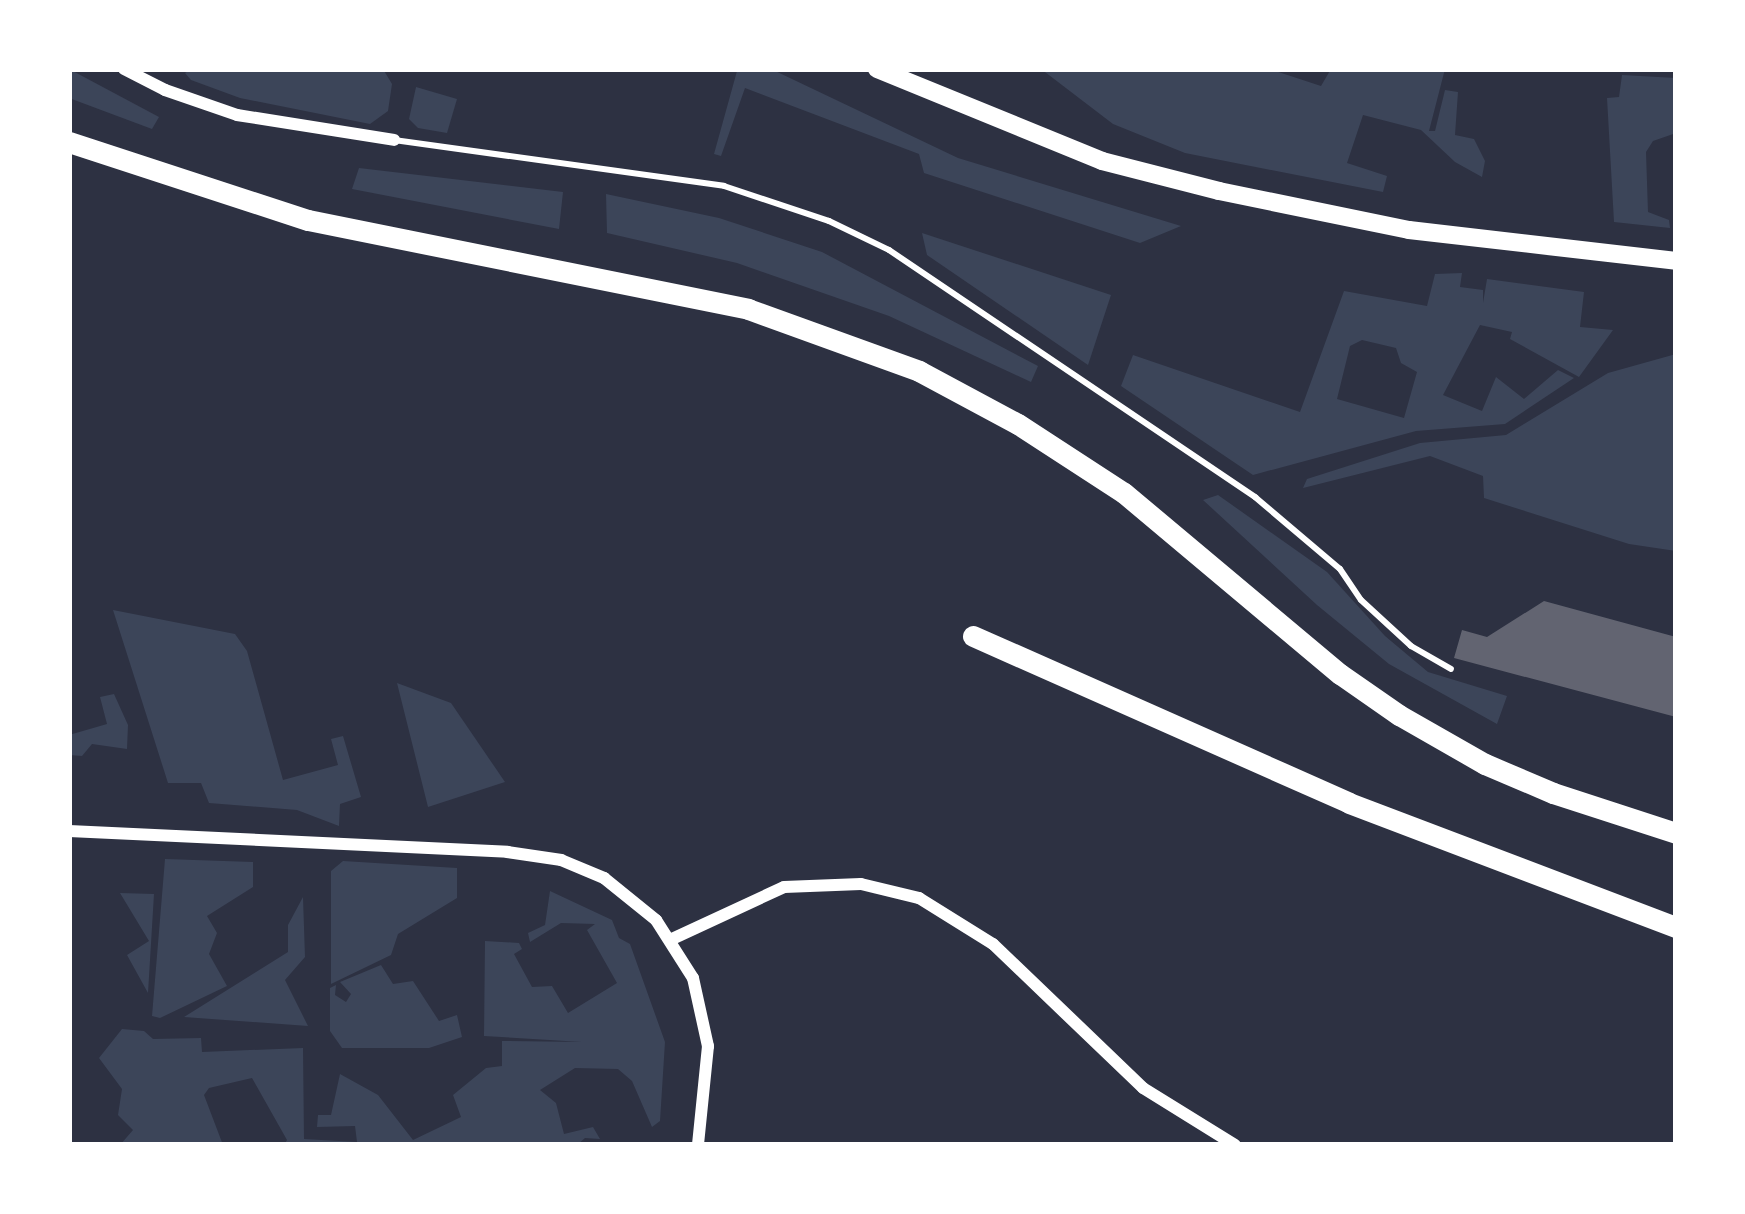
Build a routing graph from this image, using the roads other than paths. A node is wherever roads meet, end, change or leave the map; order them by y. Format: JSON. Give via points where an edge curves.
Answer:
{"nodes":[{"id":1,"x":124,"y":69,"type":"edge"},
{"id":2,"x":877,"y":69,"type":"edge"},
{"id":3,"x":394,"y":140,"type":"joint"},
{"id":4,"x":69,"y":142,"type":"edge"},
{"id":5,"x":1676,"y":261,"type":"edge"},
{"id":6,"x":973,"y":636,"type":"dead end"},
{"id":7,"x":1451,"y":669,"type":"dead end"},
{"id":8,"x":69,"y":831,"type":"edge"},
{"id":9,"x":1676,"y":832,"type":"edge"},
{"id":10,"x":1676,"y":927,"type":"edge"},
{"id":11,"x":672,"y":939,"type":"junction"},
{"id":12,"x":698,"y":1145,"type":"edge"},
{"id":13,"x":1235,"y":1145,"type":"edge"}],
"edges":[{"from":1,"to":3,"type":"street","via":[[238,115]]},
{"from":2,"to":5,"type":"main road","via":[[1082,154],[1220,191],[1409,230]]},
{"from":3,"to":7,"type":"lane","via":[[724,186],[890,250],[1255,497],[1340,569],[1411,646]]},
{"from":4,"to":9,"type":"highway","via":[[308,220],[748,309],[919,371],[1124,493],[1340,674],[1429,734],[1553,794]]},
{"from":6,"to":10,"type":"highway","via":[[1349,803]]},
{"from":8,"to":11,"type":"street","via":[[542,856],[604,878]]},
{"from":11,"to":12,"type":"street","via":[[706,1027]]},
{"from":11,"to":13,"type":"street","via":[[784,887],[861,884],[919,898],[993,944],[1143,1088]]}]}
